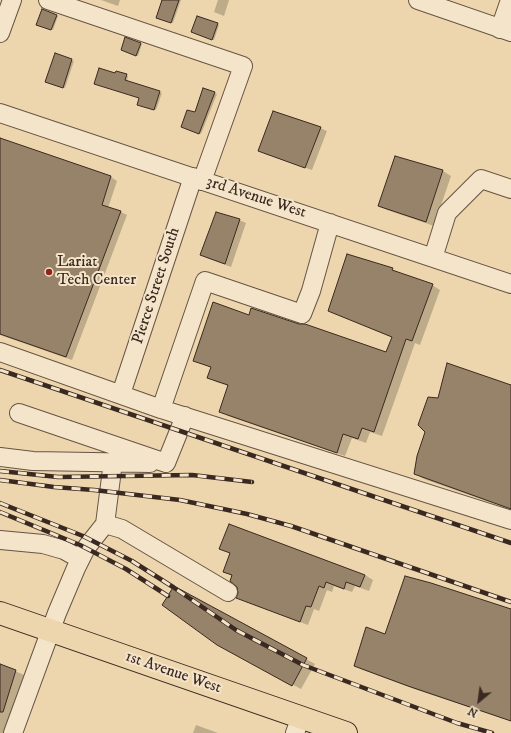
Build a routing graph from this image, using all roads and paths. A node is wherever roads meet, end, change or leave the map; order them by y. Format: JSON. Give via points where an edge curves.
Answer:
{"nodes":[{"id":1,"x":12,"y":0,"type":"edge"},
{"id":2,"x":48,"y":0,"type":"edge"},
{"id":3,"x":418,"y":0,"type":"edge"},
{"id":4,"x":510,"y":0,"type":"edge"},
{"id":5,"x":505,"y":31,"type":"edge"},
{"id":6,"x":0,"y":33,"type":"edge"},
{"id":7,"x":0,"y":113,"type":"edge"},
{"id":8,"x":198,"y":179,"type":"junction"},
{"id":9,"x":511,"y":190,"type":"edge"},
{"id":10,"x":330,"y":223,"type":"junction"},
{"id":11,"x":433,"y":258,"type":"junction"},
{"id":12,"x":510,"y":279,"type":"edge"},
{"id":13,"x":0,"y":352,"type":"edge"},
{"id":14,"x":121,"y":394,"type":"junction"},
{"id":15,"x":162,"y":409,"type":"junction"},
{"id":16,"x":19,"y":413,"type":"dead end"},
{"id":17,"x":185,"y":416,"type":"junction"},
{"id":18,"x":0,"y":457,"type":"edge"},
{"id":19,"x":113,"y":462,"type":"junction"},
{"id":20,"x":166,"y":463,"type":"junction"},
{"id":21,"x":511,"y":520,"type":"edge"},
{"id":22,"x":105,"y":524,"type":"junction"},
{"id":23,"x":0,"y":540,"type":"edge"},
{"id":24,"x":80,"y":559,"type":"junction"},
{"id":25,"x":228,"y":592,"type":"dead end"},
{"id":26,"x":0,"y":614,"type":"edge"},
{"id":27,"x":50,"y":631,"type":"junction"},
{"id":28,"x":298,"y":725,"type":"edge"},
{"id":29,"x":13,"y":733,"type":"edge"},
{"id":30,"x":346,"y":733,"type":"edge"}],
"edges":[{"from":1,"to":6,"type":"street"},
{"from":2,"to":8,"type":"street","name":"Pierce Street South","via":[[243,66]]},
{"from":3,"to":5,"type":"street"},
{"from":4,"to":5,"type":"street"},
{"from":7,"to":8,"type":"street","name":"3rd Avenue West"},
{"from":8,"to":10,"type":"street","name":"3rd Avenue West"},
{"from":8,"to":14,"type":"street","name":"Pierce Street South"},
{"from":9,"to":11,"type":"street","via":[[481,179],[447,213]]},
{"from":10,"to":11,"type":"street","name":"3rd Avenue West"},
{"from":10,"to":15,"type":"street","via":[[302,314],[205,280]]},
{"from":11,"to":12,"type":"street","name":"3rd Avenue West"},
{"from":13,"to":14,"type":"street"},
{"from":14,"to":15,"type":"street"},
{"from":15,"to":17,"type":"street"},
{"from":16,"to":20,"type":"street"},
{"from":17,"to":20,"type":"street"},
{"from":17,"to":21,"type":"street"},
{"from":18,"to":19,"type":"street","via":[[33,461]]},
{"from":19,"to":20,"type":"street"},
{"from":19,"to":22,"type":"street"},
{"from":22,"to":24,"type":"street","via":[[91,540]]},
{"from":22,"to":25,"type":"street","via":[[122,529]]},
{"from":23,"to":24,"type":"street","via":[[43,544],[64,550]]},
{"from":24,"to":27,"type":"street"},
{"from":26,"to":27,"type":"main road","name":"1st Avenue West"},
{"from":27,"to":28,"type":"main road","name":"1st Avenue West"},
{"from":27,"to":29,"type":"street"},
{"from":28,"to":30,"type":"main road","name":"1st Avenue West"}]}
